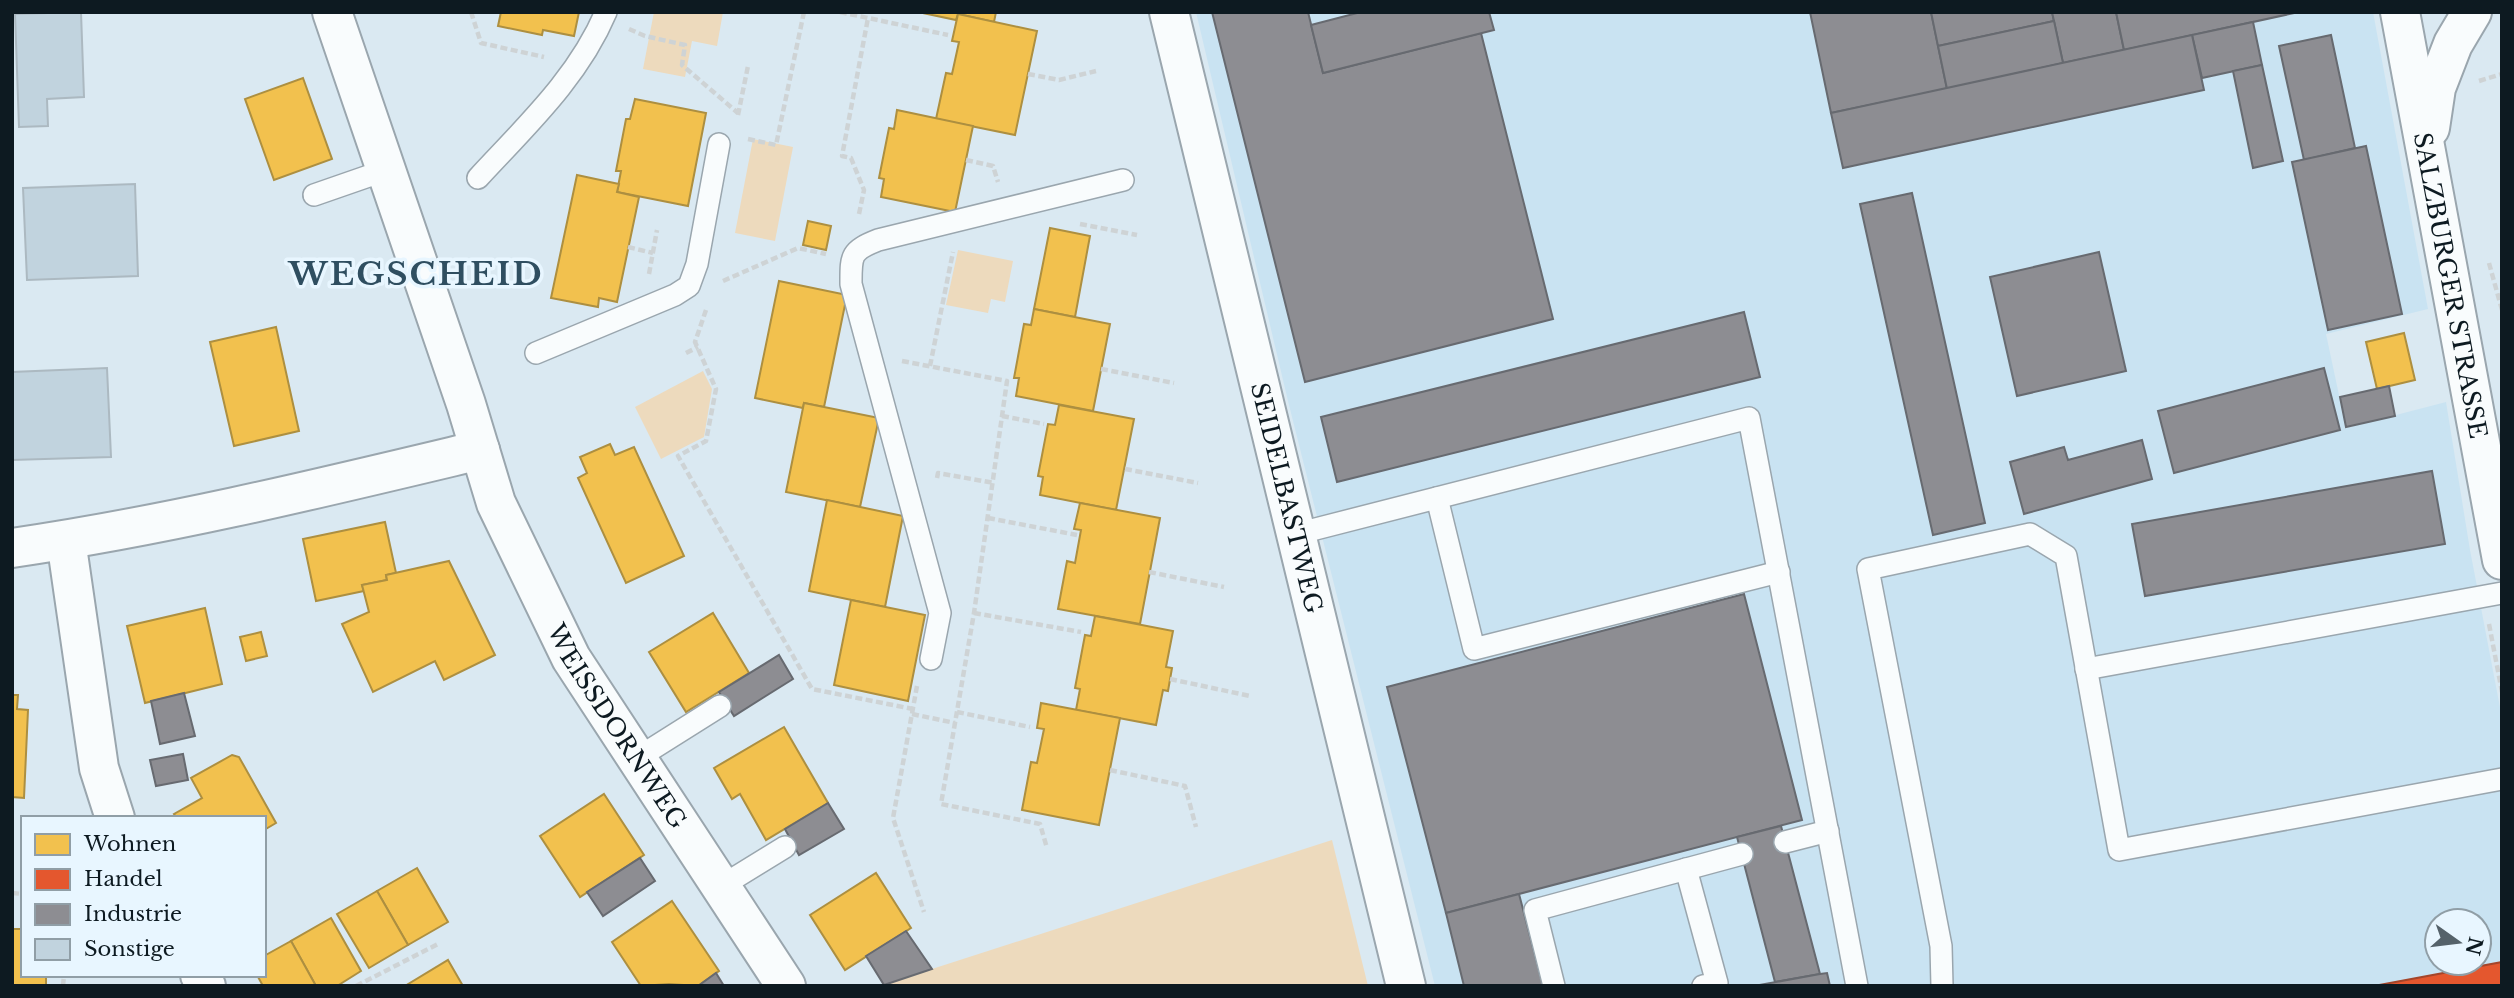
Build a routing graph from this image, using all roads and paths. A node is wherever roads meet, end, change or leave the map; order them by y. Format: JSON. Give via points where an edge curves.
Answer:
{"nodes":[{"id":1,"x":332,"y":12,"type":"edge"},
{"id":2,"x":471,"y":12,"type":"edge"},
{"id":3,"x":804,"y":12,"type":"edge"},
{"id":4,"x":840,"y":12,"type":"edge"},
{"id":5,"x":1169,"y":12,"type":"edge"},
{"id":6,"x":2400,"y":12,"type":"edge"},
{"id":7,"x":2472,"y":12,"type":"edge"},
{"id":8,"x":605,"y":15,"type":"edge"},
{"id":9,"x":868,"y":18,"type":"junction"},
{"id":10,"x":948,"y":35,"type":"dead end"},
{"id":11,"x":578,"y":65,"type":"junction"},
{"id":12,"x":748,"y":66,"type":"dead end"},
{"id":13,"x":1096,"y":71,"type":"dead end"},
{"id":14,"x":1028,"y":74,"type":"dead end"},
{"id":15,"x":2502,"y":74,"type":"edge"},
{"id":16,"x":2471,"y":83,"type":"dead end"},
{"id":17,"x":738,"y":113,"type":"junction"},
{"id":18,"x":726,"y":140,"type":"junction"},
{"id":19,"x":2426,"y":151,"type":"junction"},
{"id":20,"x":386,"y":170,"type":"junction"},
{"id":21,"x":478,"y":178,"type":"dead end"},
{"id":22,"x":1123,"y":180,"type":"dead end"},
{"id":23,"x":314,"y":195,"type":"dead end"},
{"id":24,"x":960,"y":220,"type":"junction"},
{"id":25,"x":628,"y":247,"type":"dead end"},
{"id":26,"x":653,"y":253,"type":"dead end"},
{"id":27,"x":855,"y":253,"type":"junction"},
{"id":28,"x":716,"y":283,"type":"junction"},
{"id":29,"x":689,"y":286,"type":"junction"},
{"id":30,"x":698,"y":347,"type":"junction"},
{"id":31,"x":536,"y":353,"type":"dead end"},
{"id":32,"x":686,"y":353,"type":"dead end"},
{"id":33,"x":870,"y":355,"type":"junction"},
{"id":34,"x":930,"y":366,"type":"junction"},
{"id":35,"x":1101,"y":369,"type":"dead end"},
{"id":36,"x":1174,"y":383,"type":"dead end"},
{"id":37,"x":1002,"y":416,"type":"junction"},
{"id":38,"x":1044,"y":424,"type":"dead end"},
{"id":39,"x":480,"y":450,"type":"junction"},
{"id":40,"x":1125,"y":469,"type":"dead end"},
{"id":41,"x":994,"y":483,"type":"junction"},
{"id":42,"x":1198,"y":483,"type":"dead end"},
{"id":43,"x":909,"y":498,"type":"junction"},
{"id":44,"x":1437,"y":498,"type":"junction"},
{"id":45,"x":988,"y":518,"type":"junction"},
{"id":46,"x":1296,"y":534,"type":"junction"},
{"id":47,"x":1077,"y":535,"type":"dead end"},
{"id":48,"x":66,"y":540,"type":"junction"},
{"id":49,"x":12,"y":548,"type":"edge"},
{"id":50,"x":2502,"y":560,"type":"edge"},
{"id":51,"x":1149,"y":572,"type":"dead end"},
{"id":52,"x":1779,"y":572,"type":"junction"},
{"id":53,"x":1224,"y":587,"type":"dead end"},
{"id":54,"x":2502,"y":593,"type":"edge"},
{"id":55,"x":974,"y":613,"type":"junction"},
{"id":56,"x":1081,"y":632,"type":"dead end"},
{"id":57,"x":931,"y":659,"type":"joint"},
{"id":58,"x":2086,"y":669,"type":"junction"},
{"id":59,"x":1170,"y":679,"type":"dead end"},
{"id":60,"x":1250,"y":696,"type":"dead end"},
{"id":61,"x":720,"y":706,"type":"dead end"},
{"id":62,"x":912,"y":712,"type":"junction"},
{"id":63,"x":957,"y":712,"type":"junction"},
{"id":64,"x":955,"y":723,"type":"junction"},
{"id":65,"x":1030,"y":727,"type":"dead end"},
{"id":66,"x":636,"y":760,"type":"junction"},
{"id":67,"x":1110,"y":770,"type":"dead end"},
{"id":68,"x":2502,"y":779,"type":"edge"},
{"id":69,"x":114,"y":816,"type":"edge"},
{"id":70,"x":1196,"y":827,"type":"dead end"},
{"id":71,"x":1828,"y":831,"type":"junction"},
{"id":72,"x":1785,"y":842,"type":"dead end"},
{"id":73,"x":785,"y":847,"type":"dead end"},
{"id":74,"x":1047,"y":848,"type":"dead end"},
{"id":75,"x":1741,"y":854,"type":"dead end"},
{"id":76,"x":1686,"y":869,"type":"junction"},
{"id":77,"x":720,"y":887,"type":"junction"},
{"id":78,"x":924,"y":912,"type":"dead end"},
{"id":79,"x":438,"y":944,"type":"dead end"},
{"id":80,"x":356,"y":986,"type":"edge"},
{"id":81,"x":786,"y":986,"type":"edge"},
{"id":82,"x":1406,"y":986,"type":"edge"},
{"id":83,"x":1554,"y":986,"type":"edge"},
{"id":84,"x":1703,"y":986,"type":"edge"},
{"id":85,"x":1857,"y":986,"type":"edge"},
{"id":86,"x":1942,"y":986,"type":"edge"}],
"edges":[{"from":1,"to":20,"type":"street","name":"WEISSDORNWEG"},
{"from":2,"to":11,"type":"path","via":[[481,43]]},
{"from":3,"to":18,"type":"path","via":[[776,145]]},
{"from":4,"to":9,"type":"path"},
{"from":5,"to":46,"type":"street","name":"SEIDELBASTWEG"},
{"from":6,"to":19,"type":"street","name":"SALZBURGER STRASSE"},
{"from":7,"to":19,"type":"street","via":[[2436,88]]},
{"from":8,"to":11,"type":"lane"},
{"from":8,"to":17,"type":"path","via":[[645,36],[685,45],[682,65]]},
{"from":9,"to":10,"type":"path"},
{"from":9,"to":27,"type":"path","via":[[842,156],[851,158],[864,190]]},
{"from":11,"to":21,"type":"lane"},
{"from":12,"to":17,"type":"path"},
{"from":13,"to":14,"type":"path","via":[[1059,80]]},
{"from":15,"to":16,"type":"path"},
{"from":17,"to":18,"type":"path"},
{"from":18,"to":29,"type":"lane"},
{"from":19,"to":50,"type":"street","name":"SALZBURGER STRASSE"},
{"from":20,"to":23,"type":"lane"},
{"from":20,"to":39,"type":"street","name":"WEISSDORNWEG"},
{"from":22,"to":24,"type":"lane"},
{"from":24,"to":27,"type":"lane","via":[[878,240]]},
{"from":24,"to":34,"type":"path"},
{"from":25,"to":26,"type":"path"},
{"from":27,"to":28,"type":"path","via":[[798,248]]},
{"from":27,"to":33,"type":"lane","via":[[851,284]]},
{"from":28,"to":29,"type":"path","via":[[701,290]]},
{"from":28,"to":30,"type":"path","via":[[695,342]]},
{"from":29,"to":31,"type":"lane"},
{"from":30,"to":32,"type":"path"},
{"from":30,"to":62,"type":"path","via":[[716,389],[706,441],[678,456],[812,689]]},
{"from":33,"to":34,"type":"path"},
{"from":33,"to":43,"type":"lane"},
{"from":34,"to":37,"type":"path","via":[[1007,382]]},
{"from":35,"to":36,"type":"path"},
{"from":37,"to":38,"type":"path"},
{"from":37,"to":41,"type":"path"},
{"from":39,"to":48,"type":"street","via":[[223,510]]},
{"from":39,"to":66,"type":"street","name":"WEISSDORNWEG","via":[[496,503],[571,658]]},
{"from":40,"to":42,"type":"path"},
{"from":41,"to":43,"type":"path","via":[[937,473],[933,503]]},
{"from":41,"to":45,"type":"path"},
{"from":43,"to":57,"type":"lane","via":[[940,613]]},
{"from":44,"to":46,"type":"lane"},
{"from":44,"to":52,"type":"lane","via":[[1474,649]]},
{"from":44,"to":52,"type":"lane","via":[[1749,418]]},
{"from":45,"to":47,"type":"path"},
{"from":45,"to":55,"type":"path"},
{"from":46,"to":82,"type":"street","name":"SEIDELBASTWEG"},
{"from":48,"to":49,"type":"street"},
{"from":48,"to":69,"type":"street","via":[[99,768]]},
{"from":51,"to":53,"type":"path"},
{"from":52,"to":71,"type":"lane"},
{"from":54,"to":58,"type":"lane"},
{"from":55,"to":56,"type":"path"},
{"from":55,"to":63,"type":"path"},
{"from":57,"to":62,"type":"path","via":[[919,676]]},
{"from":58,"to":68,"type":"lane","via":[[2119,850]]},
{"from":58,"to":86,"type":"lane","via":[[2066,556],[2030,534],[1868,569],[1941,946]]},
{"from":59,"to":60,"type":"path"},
{"from":61,"to":66,"type":"lane"},
{"from":62,"to":64,"type":"path"},
{"from":62,"to":78,"type":"path","via":[[893,818]]},
{"from":63,"to":64,"type":"path"},
{"from":63,"to":65,"type":"path"},
{"from":64,"to":74,"type":"path","via":[[941,804],[1040,824]]},
{"from":66,"to":77,"type":"street","name":"WEISSDORNWEG"},
{"from":67,"to":70,"type":"path","via":[[1185,786]]},
{"from":71,"to":72,"type":"lane"},
{"from":71,"to":85,"type":"lane"},
{"from":73,"to":77,"type":"lane"},
{"from":75,"to":76,"type":"lane"},
{"from":76,"to":83,"type":"lane","via":[[1535,911]]},
{"from":76,"to":84,"type":"lane","via":[[1717,983]]},
{"from":77,"to":81,"type":"street","name":"WEISSDORNWEG"},
{"from":79,"to":80,"type":"path"}]}
